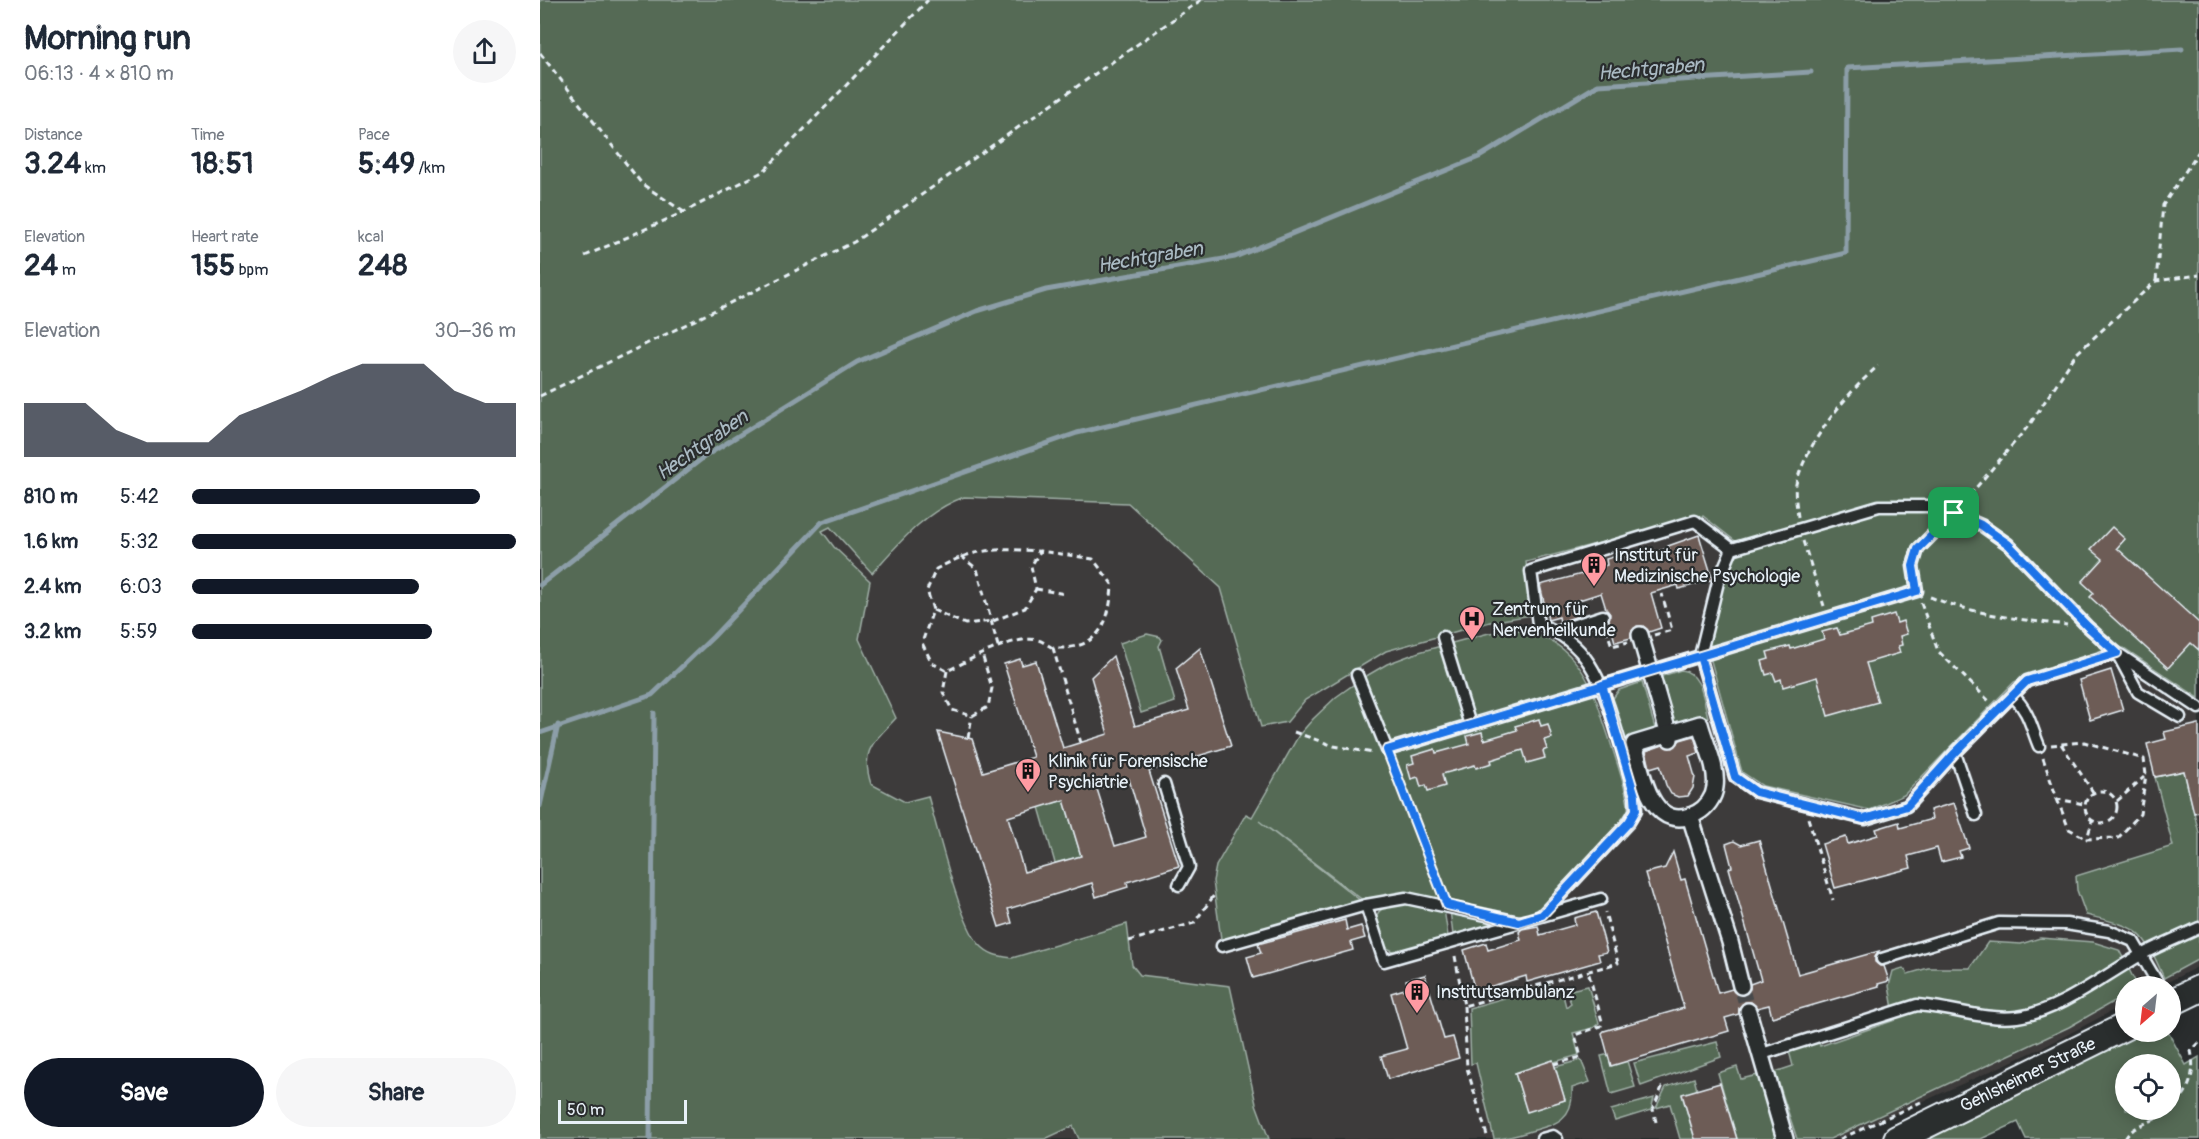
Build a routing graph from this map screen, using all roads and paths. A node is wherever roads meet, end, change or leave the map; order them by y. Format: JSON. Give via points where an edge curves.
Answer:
{"nodes":[{"id":1,"x":928,"y":0,"type":"edge"},
{"id":2,"x":1201,"y":0,"type":"edge"},
{"id":3,"x":540,"y":53,"type":"edge"},
{"id":4,"x":2199,"y":151,"type":"edge"},
{"id":5,"x":684,"y":212,"type":"junction"},
{"id":6,"x":585,"y":256,"type":"dead end"},
{"id":7,"x":2199,"y":275,"type":"edge"},
{"id":8,"x":2156,"y":281,"type":"junction"},
{"id":9,"x":1878,"y":366,"type":"dead end"},
{"id":10,"x":540,"y":396,"type":"edge"},
{"id":11,"x":1954,"y":513,"type":"junction"},
{"id":12,"x":1799,"y":528,"type":"junction"},
{"id":13,"x":1732,"y":549,"type":"junction"},
{"id":14,"x":1041,"y":550,"type":"junction"},
{"id":15,"x":961,"y":556,"type":"junction"},
{"id":16,"x":1036,"y":589,"type":"junction"},
{"id":17,"x":1917,"y":591,"type":"junction"},
{"id":18,"x":1065,"y":594,"type":"dead end"},
{"id":19,"x":933,"y":610,"type":"junction"},
{"id":20,"x":1603,"y":616,"type":"dead end"},
{"id":21,"x":1828,"y":618,"type":"junction"},
{"id":22,"x":993,"y":621,"type":"junction"},
{"id":23,"x":2087,"y":626,"type":"junction"},
{"id":24,"x":1556,"y":630,"type":"junction"},
{"id":25,"x":1640,"y":635,"type":"dead end"},
{"id":26,"x":1443,"y":637,"type":"dead end"},
{"id":27,"x":998,"y":647,"type":"junction"},
{"id":28,"x":1053,"y":648,"type":"junction"},
{"id":29,"x":2117,"y":653,"type":"junction"},
{"id":30,"x":982,"y":654,"type":"junction"},
{"id":31,"x":1700,"y":656,"type":"junction"},
{"id":32,"x":947,"y":671,"type":"junction"},
{"id":33,"x":1651,"y":671,"type":"junction"},
{"id":34,"x":1357,"y":675,"type":"dead end"},
{"id":35,"x":1602,"y":685,"type":"junction"},
{"id":36,"x":2013,"y":696,"type":"junction"},
{"id":37,"x":2199,"y":708,"type":"edge"},
{"id":38,"x":1998,"y":711,"type":"junction"},
{"id":39,"x":972,"y":716,"type":"junction"},
{"id":40,"x":2180,"y":717,"type":"dead end"},
{"id":41,"x":1470,"y":725,"type":"junction"},
{"id":42,"x":1293,"y":732,"type":"dead end"},
{"id":43,"x":1670,"y":736,"type":"junction"},
{"id":44,"x":968,"y":738,"type":"dead end"},
{"id":45,"x":1081,"y":743,"type":"dead end"},
{"id":46,"x":2061,"y":744,"type":"junction"},
{"id":47,"x":2039,"y":746,"type":"junction"},
{"id":48,"x":1387,"y":750,"type":"junction"},
{"id":49,"x":1955,"y":753,"type":"junction"},
{"id":50,"x":2146,"y":775,"type":"junction"},
{"id":51,"x":1164,"y":784,"type":"dead end"},
{"id":52,"x":2093,"y":792,"type":"junction"},
{"id":53,"x":2057,"y":799,"type":"junction"},
{"id":54,"x":2116,"y":801,"type":"junction"},
{"id":55,"x":1803,"y":802,"type":"junction"},
{"id":56,"x":2084,"y":804,"type":"junction"},
{"id":57,"x":1976,"y":815,"type":"dead end"},
{"id":58,"x":1690,"y":816,"type":"junction"},
{"id":59,"x":2092,"y":821,"type":"junction"},
{"id":60,"x":2087,"y":840,"type":"junction"},
{"id":61,"x":1179,"y":885,"type":"dead end"},
{"id":62,"x":1215,"y":894,"type":"dead end"},
{"id":63,"x":1601,"y":899,"type":"joint"},
{"id":64,"x":1833,"y":900,"type":"dead end"},
{"id":65,"x":1366,"y":905,"type":"junction"},
{"id":66,"x":1447,"y":905,"type":"junction"},
{"id":67,"x":1542,"y":915,"type":"junction"},
{"id":68,"x":1519,"y":922,"type":"junction"},
{"id":69,"x":2199,"y":928,"type":"edge"},
{"id":70,"x":1129,"y":941,"type":"dead end"},
{"id":71,"x":1452,"y":942,"type":"junction"},
{"id":72,"x":1222,"y":945,"type":"dead end"},
{"id":73,"x":2142,"y":954,"type":"junction"},
{"id":74,"x":1882,"y":959,"type":"dead end"},
{"id":75,"x":1588,"y":971,"type":"junction"},
{"id":76,"x":2154,"y":976,"type":"edge"},
{"id":77,"x":1741,"y":986,"type":"tunnel mouth"},
{"id":78,"x":1464,"y":1006,"type":"junction"},
{"id":79,"x":1748,"y":1011,"type":"tunnel mouth"},
{"id":80,"x":2115,"y":1031,"type":"edge"},
{"id":81,"x":2199,"y":1043,"type":"edge"},
{"id":82,"x":1762,"y":1054,"type":"junction"},
{"id":83,"x":1554,"y":1064,"type":"dead end"},
{"id":84,"x":1663,"y":1085,"type":"dead end"},
{"id":85,"x":1656,"y":1122,"type":"dead end"},
{"id":86,"x":1488,"y":1139,"type":"edge"},
{"id":87,"x":1542,"y":1139,"type":"edge"},
{"id":88,"x":1557,"y":1139,"type":"edge"},
{"id":89,"x":1785,"y":1139,"type":"edge"},
{"id":90,"x":1897,"y":1139,"type":"edge"},
{"id":91,"x":2125,"y":1139,"type":"edge"}],
"edges":[{"from":1,"to":5,"type":"path","via":[[764,171]]},
{"from":2,"to":10,"type":"path","via":[[854,242]]},
{"from":3,"to":5,"type":"path","via":[[642,184]]},
{"from":4,"to":8,"type":"path","via":[[2163,205]]},
{"from":5,"to":6,"type":"path"},
{"from":7,"to":8,"type":"path"},
{"from":8,"to":11,"type":"path","via":[[2076,354],[2030,424]]},
{"from":9,"to":12,"type":"path","via":[[1860,382],[1815,440],[1795,486]]},
{"from":11,"to":12,"type":"lane","via":[[1931,506],[1879,506]]},
{"from":11,"to":17,"type":"lane","via":[[1918,549],[1913,566]]},
{"from":11,"to":23,"type":"lane","via":[[1981,525],[2008,544]]},
{"from":12,"to":13,"type":"lane"},
{"from":12,"to":21,"type":"path"},
{"from":13,"to":24,"type":"lane","via":[[1695,521],[1532,571],[1538,624]]},
{"from":13,"to":31,"type":"lane","via":[[1718,582]]},
{"from":14,"to":15,"type":"path"},
{"from":14,"to":16,"type":"path","via":[[1031,566]]},
{"from":14,"to":28,"type":"path","via":[[1093,559],[1112,584],[1111,608],[1098,636],[1071,649]]},
{"from":15,"to":19,"type":"path","via":[[936,569],[927,590]]},
{"from":15,"to":22,"type":"path","via":[[977,569]]},
{"from":16,"to":18,"type":"path"},
{"from":16,"to":22,"type":"path","via":[[1025,608]]},
{"from":17,"to":21,"type":"lane"},
{"from":17,"to":23,"type":"path","via":[[1943,602],[2011,618]]},
{"from":17,"to":38,"type":"path","via":[[1938,651]]},
{"from":19,"to":22,"type":"path","via":[[965,624]]},
{"from":19,"to":32,"type":"path","via":[[922,643],[932,663]]},
{"from":20,"to":24,"type":"lane"},
{"from":21,"to":31,"type":"lane"},
{"from":22,"to":27,"type":"path"},
{"from":23,"to":29,"type":"lane"},
{"from":24,"to":35,"type":"lane","via":[[1590,663]]},
{"from":25,"to":33,"type":"street"},
{"from":26,"to":41,"type":"lane"},
{"from":27,"to":28,"type":"path","via":[[1039,640]]},
{"from":27,"to":30,"type":"path"},
{"from":28,"to":45,"type":"path"},
{"from":29,"to":36,"type":"lane","via":[[2027,681]]},
{"from":29,"to":37,"type":"lane"},
{"from":29,"to":40,"type":"lane","via":[[2138,692]]},
{"from":30,"to":32,"type":"path"},
{"from":30,"to":39,"type":"path","via":[[992,688],[988,707]]},
{"from":31,"to":33,"type":"lane"},
{"from":31,"to":55,"type":"lane","via":[[1735,777],[1756,792]]},
{"from":32,"to":39,"type":"path","via":[[943,692],[952,710]]},
{"from":33,"to":35,"type":"lane"},
{"from":33,"to":43,"type":"street"},
{"from":34,"to":48,"type":"lane"},
{"from":35,"to":41,"type":"lane"},
{"from":35,"to":67,"type":"lane","via":[[1636,810]]},
{"from":36,"to":38,"type":"lane"},
{"from":36,"to":47,"type":"lane","via":[[2031,721]]},
{"from":38,"to":49,"type":"lane"},
{"from":39,"to":44,"type":"path"},
{"from":41,"to":48,"type":"lane"},
{"from":42,"to":48,"type":"path","via":[[1334,747],[1369,754]]},
{"from":43,"to":58,"type":"street","via":[[1700,724],[1714,774],[1711,801]]},
{"from":43,"to":58,"type":"street","via":[[1634,744],[1647,793],[1655,806],[1672,816]]},
{"from":46,"to":47,"type":"path"},
{"from":46,"to":50,"type":"path","via":[[2085,742],[2144,759]]},
{"from":46,"to":52,"type":"path"},
{"from":47,"to":53,"type":"path"},
{"from":48,"to":66,"type":"path"},
{"from":49,"to":55,"type":"lane","via":[[1907,806],[1864,819]]},
{"from":49,"to":57,"type":"lane"},
{"from":50,"to":54,"type":"path"},
{"from":50,"to":60,"type":"path","via":[[2140,814],[2118,838]]},
{"from":51,"to":61,"type":"lane","via":[[1190,867]]},
{"from":52,"to":54,"type":"path","via":[[2107,791]]},
{"from":52,"to":56,"type":"path"},
{"from":53,"to":56,"type":"path"},
{"from":53,"to":60,"type":"path","via":[[2069,829]]},
{"from":54,"to":59,"type":"path","via":[[2116,814],[2106,823]]},
{"from":55,"to":64,"type":"path"},
{"from":56,"to":59,"type":"path"},
{"from":58,"to":77,"type":"street"},
{"from":59,"to":60,"type":"path"},
{"from":62,"to":70,"type":"path","via":[[1194,923]]},
{"from":63,"to":67,"type":"lane"},
{"from":63,"to":75,"type":"path","via":[[1618,963]]},
{"from":65,"to":66,"type":"lane","via":[[1406,898]]},
{"from":65,"to":71,"type":"lane","via":[[1384,961]]},
{"from":65,"to":72,"type":"lane"},
{"from":66,"to":68,"type":"lane"},
{"from":67,"to":68,"type":"lane"},
{"from":68,"to":71,"type":"lane"},
{"from":69,"to":73,"type":"lane"},
{"from":71,"to":78,"type":"path"},
{"from":73,"to":74,"type":"lane","via":[[2133,941],[2109,931],[2027,922],[1999,923]]},
{"from":73,"to":76,"type":"lane"},
{"from":73,"to":82,"type":"lane","via":[[2047,1009],[2018,1017],[1996,1018],[1917,1005]]},
{"from":75,"to":78,"type":"path"},
{"from":75,"to":83,"type":"path","via":[[1601,1026],[1575,1035],[1581,1057]]},
{"from":78,"to":86,"type":"path","via":[[1467,1068]]},
{"from":79,"to":82,"type":"street"},
{"from":80,"to":90,"type":"street","name":"Gehlsheimer Straße"},
{"from":81,"to":91,"type":"path","via":[[2191,1051],[2193,1076],[2184,1095],[2173,1109],[2131,1130]]},
{"from":82,"to":89,"type":"street"},
{"from":84,"to":85,"type":"path","via":[[1653,1109]]},
{"from":87,"to":88,"type":"lane"}]}
